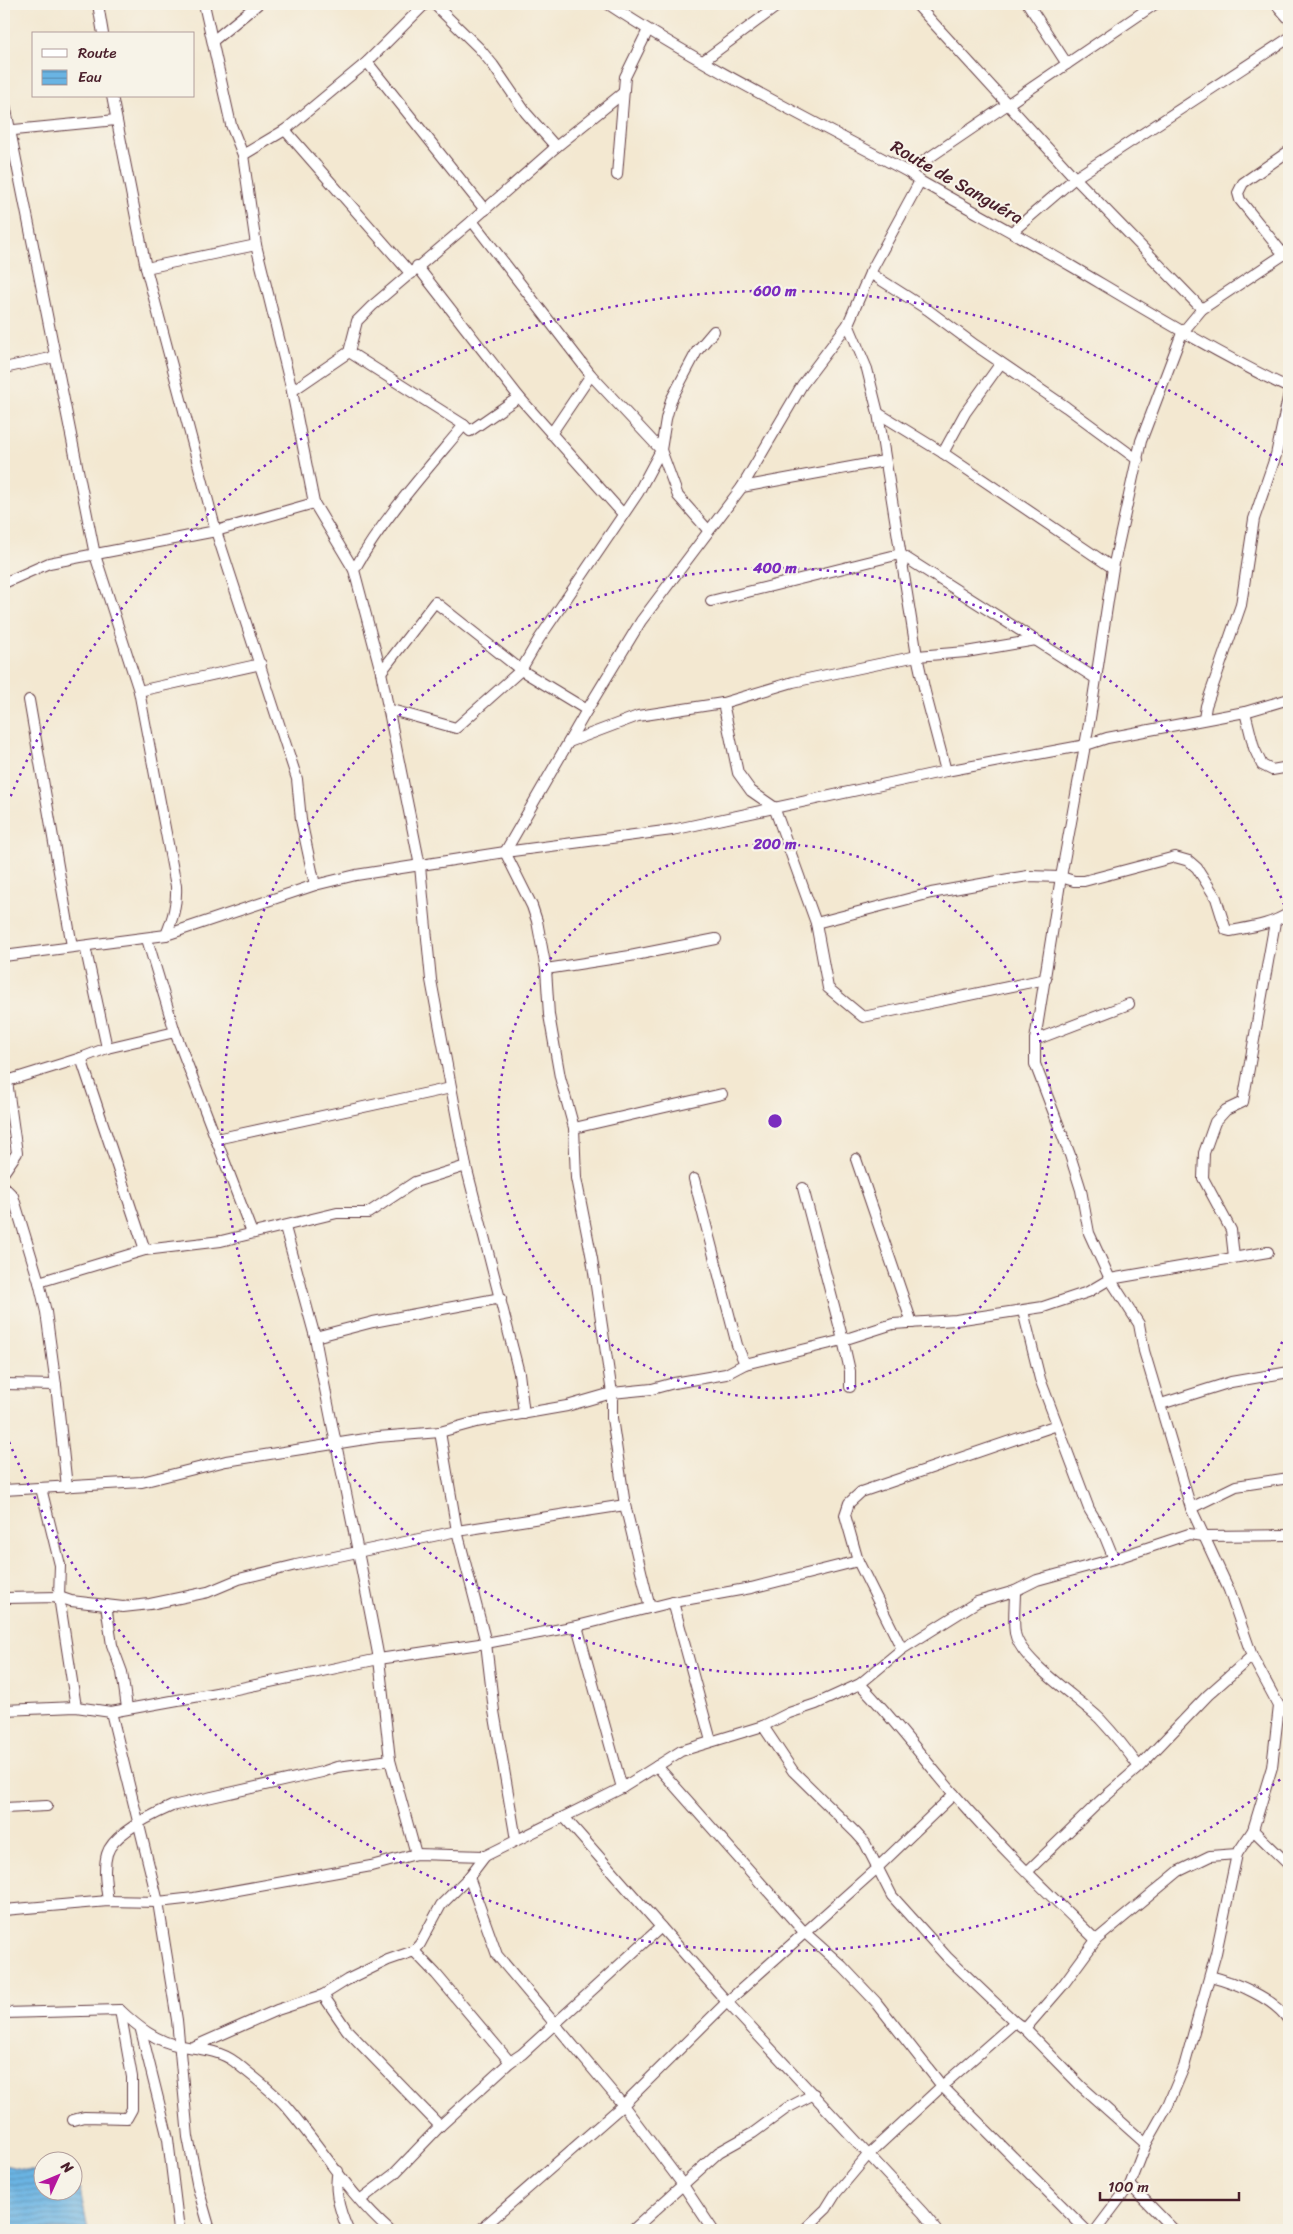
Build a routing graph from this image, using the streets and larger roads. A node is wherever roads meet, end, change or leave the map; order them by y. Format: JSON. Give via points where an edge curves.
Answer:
{"nodes":[{"id":1,"x":98,"y":4,"type":"edge"},
{"id":2,"x":204,"y":4,"type":"edge"},
{"id":3,"x":258,"y":4,"type":"edge"},
{"id":4,"x":426,"y":4,"type":"edge"},
{"id":5,"x":434,"y":4,"type":"edge"},
{"id":6,"x":608,"y":4,"type":"edge"},
{"id":7,"x":780,"y":4,"type":"edge"},
{"id":8,"x":916,"y":4,"type":"edge"},
{"id":9,"x":1028,"y":4,"type":"edge"},
{"id":10,"x":1155,"y":4,"type":"edge"},
{"id":11,"x":1276,"y":4,"type":"edge"},
{"id":12,"x":1289,"y":19,"type":"edge"},
{"id":13,"x":648,"y":30,"type":"junction"},
{"id":14,"x":103,"y":32,"type":"edge"},
{"id":15,"x":1289,"y":38,"type":"edge"},
{"id":16,"x":214,"y":40,"type":"junction"},
{"id":17,"x":367,"y":62,"type":"junction"},
{"id":18,"x":703,"y":62,"type":"junction"},
{"id":19,"x":1067,"y":64,"type":"junction"},
{"id":20,"x":623,"y":93,"type":"junction"},
{"id":21,"x":112,"y":98,"type":"edge"},
{"id":22,"x":4,"y":100,"type":"edge"},
{"id":23,"x":1007,"y":106,"type":"junction"},
{"id":24,"x":116,"y":120,"type":"junction"},
{"id":25,"x":6,"y":130,"type":"edge"},
{"id":26,"x":284,"y":130,"type":"junction"},
{"id":27,"x":556,"y":147,"type":"junction"},
{"id":28,"x":1289,"y":151,"type":"edge"},
{"id":29,"x":242,"y":155,"type":"junction"},
{"id":30,"x":908,"y":172,"type":"junction"},
{"id":31,"x":617,"y":175,"type":"dead end"},
{"id":32,"x":1075,"y":178,"type":"junction"},
{"id":33,"x":920,"y":181,"type":"junction"},
{"id":34,"x":485,"y":210,"type":"junction"},
{"id":35,"x":472,"y":221,"type":"junction"},
{"id":36,"x":1012,"y":232,"type":"junction"},
{"id":37,"x":256,"y":244,"type":"junction"},
{"id":38,"x":1287,"y":253,"type":"edge"},
{"id":39,"x":146,"y":268,"type":"junction"},
{"id":40,"x":414,"y":270,"type":"junction"},
{"id":41,"x":870,"y":272,"type":"junction"},
{"id":42,"x":1202,"y":309,"type":"junction"},
{"id":43,"x":848,"y":324,"type":"junction"},
{"id":44,"x":714,"y":331,"type":"dead end"},
{"id":45,"x":1182,"y":333,"type":"junction"},
{"id":46,"x":349,"y":352,"type":"junction"},
{"id":47,"x":55,"y":357,"type":"junction"},
{"id":48,"x":1001,"y":363,"type":"junction"},
{"id":49,"x":4,"y":368,"type":"edge"},
{"id":50,"x":591,"y":375,"type":"junction"},
{"id":51,"x":1289,"y":388,"type":"edge"},
{"id":52,"x":292,"y":391,"type":"junction"},
{"id":53,"x":1289,"y":393,"type":"edge"},
{"id":54,"x":519,"y":397,"type":"junction"},
{"id":55,"x":878,"y":413,"type":"junction"},
{"id":56,"x":464,"y":425,"type":"junction"},
{"id":57,"x":551,"y":434,"type":"junction"},
{"id":58,"x":661,"y":450,"type":"junction"},
{"id":59,"x":943,"y":452,"type":"junction"},
{"id":60,"x":1138,"y":460,"type":"junction"},
{"id":61,"x":884,"y":461,"type":"junction"},
{"id":62,"x":742,"y":487,"type":"junction"},
{"id":63,"x":314,"y":503,"type":"junction"},
{"id":64,"x":623,"y":514,"type":"junction"},
{"id":65,"x":708,"y":530,"type":"junction"},
{"id":66,"x":216,"y":531,"type":"junction"},
{"id":67,"x":900,"y":554,"type":"junction"},
{"id":68,"x":95,"y":555,"type":"junction"},
{"id":69,"x":1113,"y":568,"type":"junction"},
{"id":70,"x":354,"y":570,"type":"junction"},
{"id":71,"x":4,"y":582,"type":"edge"},
{"id":72,"x":711,"y":601,"type":"dead end"},
{"id":73,"x":1036,"y":640,"type":"junction"},
{"id":74,"x":917,"y":656,"type":"junction"},
{"id":75,"x":261,"y":664,"type":"junction"},
{"id":76,"x":521,"y":670,"type":"junction"},
{"id":77,"x":381,"y":672,"type":"junction"},
{"id":78,"x":1095,"y":678,"type":"junction"},
{"id":79,"x":139,"y":691,"type":"junction"},
{"id":80,"x":29,"y":700,"type":"dead end"},
{"id":81,"x":1289,"y":700,"type":"edge"},
{"id":82,"x":723,"y":703,"type":"junction"},
{"id":83,"x":388,"y":709,"type":"junction"},
{"id":84,"x":587,"y":710,"type":"junction"},
{"id":85,"x":1245,"y":712,"type":"junction"},
{"id":86,"x":1204,"y":718,"type":"junction"},
{"id":87,"x":569,"y":742,"type":"junction"},
{"id":88,"x":1086,"y":745,"type":"junction"},
{"id":89,"x":1289,"y":766,"type":"edge"},
{"id":90,"x":946,"y":771,"type":"junction"},
{"id":91,"x":774,"y":807,"type":"junction"},
{"id":92,"x":505,"y":852,"type":"junction"},
{"id":93,"x":420,"y":866,"type":"junction"},
{"id":94,"x":1061,"y":877,"type":"junction"},
{"id":95,"x":315,"y":884,"type":"junction"},
{"id":96,"x":1289,"y":913,"type":"edge"},
{"id":97,"x":1275,"y":922,"type":"junction"},
{"id":98,"x":816,"y":923,"type":"junction"},
{"id":99,"x":166,"y":935,"type":"junction"},
{"id":100,"x":147,"y":939,"type":"junction"},
{"id":101,"x":716,"y":939,"type":"dead end"},
{"id":102,"x":72,"y":946,"type":"junction"},
{"id":103,"x":85,"y":946,"type":"junction"},
{"id":104,"x":4,"y":956,"type":"edge"},
{"id":105,"x":546,"y":969,"type":"junction"},
{"id":106,"x":1046,"y":979,"type":"junction"},
{"id":107,"x":1128,"y":1004,"type":"dead end"},
{"id":108,"x":175,"y":1032,"type":"junction"},
{"id":109,"x":1035,"y":1040,"type":"junction"},
{"id":110,"x":107,"y":1048,"type":"junction"},
{"id":111,"x":81,"y":1058,"type":"junction"},
{"id":112,"x":4,"y":1069,"type":"edge"},
{"id":113,"x":7,"y":1081,"type":"junction"},
{"id":114,"x":451,"y":1088,"type":"junction"},
{"id":115,"x":722,"y":1094,"type":"dead end"},
{"id":116,"x":574,"y":1128,"type":"junction"},
{"id":117,"x":216,"y":1139,"type":"junction"},
{"id":118,"x":856,"y":1159,"type":"dead end"},
{"id":119,"x":466,"y":1166,"type":"junction"},
{"id":120,"x":4,"y":1172,"type":"edge"},
{"id":121,"x":694,"y":1179,"type":"dead end"},
{"id":122,"x":4,"y":1187,"type":"edge"},
{"id":123,"x":803,"y":1188,"type":"dead end"},
{"id":124,"x":285,"y":1227,"type":"junction"},
{"id":125,"x":252,"y":1233,"type":"junction"},
{"id":126,"x":145,"y":1250,"type":"junction"},
{"id":127,"x":1268,"y":1252,"type":"dead end"},
{"id":128,"x":1234,"y":1257,"type":"junction"},
{"id":129,"x":1110,"y":1279,"type":"junction"},
{"id":130,"x":39,"y":1282,"type":"junction"},
{"id":131,"x":501,"y":1298,"type":"junction"},
{"id":132,"x":1023,"y":1311,"type":"junction"},
{"id":133,"x":912,"y":1323,"type":"junction"},
{"id":134,"x":315,"y":1337,"type":"junction"},
{"id":135,"x":844,"y":1340,"type":"junction"},
{"id":136,"x":745,"y":1364,"type":"junction"},
{"id":137,"x":1289,"y":1372,"type":"edge"},
{"id":138,"x":4,"y":1384,"type":"edge"},
{"id":139,"x":56,"y":1384,"type":"junction"},
{"id":140,"x":850,"y":1387,"type":"dead end"},
{"id":141,"x":612,"y":1393,"type":"junction"},
{"id":142,"x":1161,"y":1404,"type":"junction"},
{"id":143,"x":524,"y":1414,"type":"junction"},
{"id":144,"x":1057,"y":1425,"type":"junction"},
{"id":145,"x":440,"y":1432,"type":"junction"},
{"id":146,"x":335,"y":1444,"type":"junction"},
{"id":147,"x":1289,"y":1478,"type":"edge"},
{"id":148,"x":68,"y":1487,"type":"junction"},
{"id":149,"x":41,"y":1488,"type":"junction"},
{"id":150,"x":4,"y":1490,"type":"edge"},
{"id":151,"x":625,"y":1505,"type":"junction"},
{"id":152,"x":1192,"y":1508,"type":"junction"},
{"id":153,"x":457,"y":1530,"type":"junction"},
{"id":154,"x":1289,"y":1535,"type":"edge"},
{"id":155,"x":1204,"y":1536,"type":"junction"},
{"id":156,"x":360,"y":1552,"type":"junction"},
{"id":157,"x":1114,"y":1559,"type":"junction"},
{"id":158,"x":858,"y":1561,"type":"junction"},
{"id":159,"x":1015,"y":1591,"type":"junction"},
{"id":160,"x":59,"y":1596,"type":"junction"},
{"id":161,"x":4,"y":1598,"type":"edge"},
{"id":162,"x":673,"y":1602,"type":"junction"},
{"id":163,"x":106,"y":1605,"type":"junction"},
{"id":164,"x":650,"y":1608,"type":"junction"},
{"id":165,"x":577,"y":1626,"type":"junction"},
{"id":166,"x":486,"y":1643,"type":"junction"},
{"id":167,"x":902,"y":1649,"type":"junction"},
{"id":168,"x":1252,"y":1656,"type":"junction"},
{"id":169,"x":379,"y":1660,"type":"junction"},
{"id":170,"x":860,"y":1684,"type":"junction"},
{"id":171,"x":1279,"y":1706,"type":"junction"},
{"id":172,"x":76,"y":1707,"type":"junction"},
{"id":173,"x":127,"y":1708,"type":"junction"},
{"id":174,"x":4,"y":1710,"type":"edge"},
{"id":175,"x":111,"y":1712,"type":"junction"},
{"id":176,"x":1289,"y":1714,"type":"edge"},
{"id":177,"x":763,"y":1726,"type":"junction"},
{"id":178,"x":711,"y":1741,"type":"junction"},
{"id":179,"x":390,"y":1760,"type":"junction"},
{"id":180,"x":657,"y":1766,"type":"junction"},
{"id":181,"x":1139,"y":1767,"type":"junction"},
{"id":182,"x":622,"y":1788,"type":"junction"},
{"id":183,"x":954,"y":1794,"type":"junction"},
{"id":184,"x":47,"y":1806,"type":"dead end"},
{"id":185,"x":4,"y":1808,"type":"edge"},
{"id":186,"x":564,"y":1818,"type":"junction"},
{"id":187,"x":138,"y":1824,"type":"junction"},
{"id":188,"x":1254,"y":1830,"type":"junction"},
{"id":189,"x":516,"y":1840,"type":"junction"},
{"id":190,"x":416,"y":1854,"type":"junction"},
{"id":191,"x":1238,"y":1854,"type":"junction"},
{"id":192,"x":485,"y":1856,"type":"junction"},
{"id":193,"x":1289,"y":1865,"type":"edge"},
{"id":194,"x":876,"y":1869,"type":"junction"},
{"id":195,"x":1028,"y":1871,"type":"junction"},
{"id":196,"x":469,"y":1877,"type":"junction"},
{"id":197,"x":108,"y":1901,"type":"junction"},
{"id":198,"x":158,"y":1902,"type":"junction"},
{"id":199,"x":4,"y":1910,"type":"edge"},
{"id":200,"x":661,"y":1927,"type":"junction"},
{"id":201,"x":804,"y":1932,"type":"junction"},
{"id":202,"x":1096,"y":1940,"type":"junction"},
{"id":203,"x":414,"y":1951,"type":"junction"},
{"id":204,"x":1210,"y":1976,"type":"junction"},
{"id":205,"x":323,"y":1994,"type":"junction"},
{"id":206,"x":727,"y":2002,"type":"junction"},
{"id":207,"x":120,"y":2010,"type":"junction"},
{"id":208,"x":4,"y":2013,"type":"edge"},
{"id":209,"x":1289,"y":2020,"type":"edge"},
{"id":210,"x":1015,"y":2022,"type":"junction"},
{"id":211,"x":554,"y":2023,"type":"junction"},
{"id":212,"x":1025,"y":2029,"type":"junction"},
{"id":213,"x":141,"y":2030,"type":"junction"},
{"id":214,"x":180,"y":2046,"type":"junction"},
{"id":215,"x":193,"y":2047,"type":"junction"},
{"id":216,"x":510,"y":2062,"type":"junction"},
{"id":217,"x":942,"y":2086,"type":"junction"},
{"id":218,"x":814,"y":2094,"type":"junction"},
{"id":219,"x":623,"y":2105,"type":"junction"},
{"id":220,"x":73,"y":2120,"type":"dead end"},
{"id":221,"x":440,"y":2126,"type":"junction"},
{"id":222,"x":1146,"y":2144,"type":"junction"},
{"id":223,"x":868,"y":2155,"type":"junction"},
{"id":224,"x":338,"y":2171,"type":"junction"},
{"id":225,"x":1130,"y":2185,"type":"junction"},
{"id":226,"x":683,"y":2186,"type":"junction"},
{"id":227,"x":360,"y":2200,"type":"junction"},
{"id":228,"x":179,"y":2230,"type":"edge"},
{"id":229,"x":210,"y":2230,"type":"edge"},
{"id":230,"x":348,"y":2230,"type":"edge"},
{"id":231,"x":389,"y":2230,"type":"edge"},
{"id":232,"x":480,"y":2230,"type":"edge"},
{"id":233,"x":633,"y":2230,"type":"edge"},
{"id":234,"x":713,"y":2230,"type":"edge"},
{"id":235,"x":804,"y":2230,"type":"edge"},
{"id":236,"x":936,"y":2230,"type":"edge"},
{"id":237,"x":1086,"y":2230,"type":"edge"},
{"id":238,"x":1096,"y":2230,"type":"edge"},
{"id":239,"x":1174,"y":2230,"type":"edge"}],
"edges":[{"from":1,"to":14,"type":"street"},
{"from":2,"to":16,"type":"street"},
{"from":3,"to":16,"type":"street"},
{"from":4,"to":17,"type":"street"},
{"from":5,"to":27,"type":"street","via":[[479,48],[526,113]]},
{"from":6,"to":13,"type":"street","name":"Route de Sanguéra"},
{"from":7,"to":18,"type":"street"},
{"from":8,"to":23,"type":"street"},
{"from":9,"to":19,"type":"street"},
{"from":10,"to":19,"type":"street"},
{"from":11,"to":12,"type":"street"},
{"from":13,"to":18,"type":"street","name":"Route de Sanguéra"},
{"from":13,"to":20,"type":"street","via":[[625,77]]},
{"from":15,"to":32,"type":"street"},
{"from":16,"to":29,"type":"street","via":[[228,116]]},
{"from":17,"to":26,"type":"street"},
{"from":17,"to":34,"type":"street"},
{"from":18,"to":30,"type":"street","name":"Route de Sanguéra"},
{"from":19,"to":23,"type":"street"},
{"from":20,"to":27,"type":"street"},
{"from":20,"to":31,"type":"street"},
{"from":21,"to":24,"type":"street"},
{"from":22,"to":25,"type":"street"},
{"from":23,"to":30,"type":"street"},
{"from":23,"to":32,"type":"street"},
{"from":24,"to":25,"type":"street"},
{"from":24,"to":39,"type":"street"},
{"from":25,"to":47,"type":"street"},
{"from":26,"to":29,"type":"street"},
{"from":26,"to":40,"type":"street"},
{"from":27,"to":34,"type":"street"},
{"from":28,"to":38,"type":"street","via":[[1243,183],[1238,193],[1240,200]]},
{"from":29,"to":37,"type":"street"},
{"from":30,"to":33,"type":"street","name":"Route de Sanguéra"},
{"from":32,"to":36,"type":"street"},
{"from":32,"to":42,"type":"street"},
{"from":33,"to":36,"type":"street","name":"Route de Sanguéra"},
{"from":33,"to":41,"type":"street"},
{"from":34,"to":35,"type":"street"},
{"from":35,"to":40,"type":"street"},
{"from":35,"to":50,"type":"street"},
{"from":36,"to":45,"type":"street","name":"Route de Sanguéra"},
{"from":37,"to":39,"type":"street"},
{"from":37,"to":52,"type":"street"},
{"from":38,"to":42,"type":"street"},
{"from":39,"to":66,"type":"street"},
{"from":40,"to":46,"type":"street","via":[[357,320]]},
{"from":40,"to":54,"type":"street"},
{"from":41,"to":43,"type":"street"},
{"from":41,"to":48,"type":"street"},
{"from":42,"to":45,"type":"street"},
{"from":43,"to":55,"type":"street","via":[[867,369]]},
{"from":43,"to":62,"type":"street","via":[[802,385]]},
{"from":44,"to":58,"type":"street","via":[[697,351],[671,400]]},
{"from":45,"to":51,"type":"street","name":"Route de Sanguéra"},
{"from":45,"to":60,"type":"street","via":[[1140,441]]},
{"from":46,"to":52,"type":"street"},
{"from":46,"to":56,"type":"street"},
{"from":47,"to":49,"type":"street"},
{"from":47,"to":68,"type":"street"},
{"from":48,"to":59,"type":"street"},
{"from":48,"to":60,"type":"street"},
{"from":50,"to":57,"type":"street"},
{"from":50,"to":58,"type":"street"},
{"from":52,"to":63,"type":"street"},
{"from":53,"to":86,"type":"street","via":[[1276,455],[1254,519],[1241,605]]},
{"from":54,"to":56,"type":"street","via":[[470,431]]},
{"from":54,"to":57,"type":"street"},
{"from":55,"to":59,"type":"street"},
{"from":55,"to":61,"type":"street"},
{"from":56,"to":70,"type":"street","via":[[401,499]]},
{"from":57,"to":64,"type":"street"},
{"from":58,"to":64,"type":"street"},
{"from":58,"to":65,"type":"street","via":[[678,496]]},
{"from":59,"to":69,"type":"street"},
{"from":60,"to":69,"type":"street"},
{"from":61,"to":62,"type":"street"},
{"from":61,"to":67,"type":"street"},
{"from":62,"to":65,"type":"street"},
{"from":63,"to":66,"type":"street"},
{"from":63,"to":70,"type":"street"},
{"from":64,"to":76,"type":"street"},
{"from":65,"to":84,"type":"street","via":[[641,621]]},
{"from":66,"to":68,"type":"street"},
{"from":66,"to":75,"type":"street"},
{"from":67,"to":72,"type":"street"},
{"from":67,"to":73,"type":"street"},
{"from":67,"to":74,"type":"street"},
{"from":68,"to":71,"type":"street","via":[[49,563]]},
{"from":68,"to":79,"type":"street"},
{"from":69,"to":78,"type":"street"},
{"from":70,"to":77,"type":"street"},
{"from":73,"to":74,"type":"street","via":[[966,652]]},
{"from":73,"to":78,"type":"street"},
{"from":74,"to":82,"type":"street","via":[[794,682]]},
{"from":74,"to":90,"type":"street"},
{"from":75,"to":79,"type":"street"},
{"from":75,"to":95,"type":"street","via":[[297,779],[301,820]]},
{"from":76,"to":77,"type":"street","via":[[435,602]]},
{"from":76,"to":83,"type":"street","via":[[456,728]]},
{"from":76,"to":84,"type":"street"},
{"from":77,"to":83,"type":"street"},
{"from":78,"to":88,"type":"street"},
{"from":79,"to":99,"type":"street","via":[[176,886],[175,912]]},
{"from":80,"to":102,"type":"street"},
{"from":81,"to":85,"type":"street"},
{"from":82,"to":87,"type":"street","via":[[638,716]]},
{"from":82,"to":91,"type":"street","via":[[738,773],[751,791]]},
{"from":83,"to":93,"type":"street"},
{"from":84,"to":87,"type":"street"},
{"from":85,"to":86,"type":"street"},
{"from":85,"to":89,"type":"street","via":[[1262,765],[1272,770]]},
{"from":86,"to":88,"type":"street"},
{"from":87,"to":92,"type":"street"},
{"from":88,"to":90,"type":"street"},
{"from":88,"to":94,"type":"street"},
{"from":90,"to":91,"type":"street"},
{"from":91,"to":92,"type":"street","via":[[672,830]]},
{"from":91,"to":98,"type":"street"},
{"from":92,"to":93,"type":"street"},
{"from":92,"to":105,"type":"street","via":[[532,906]]},
{"from":93,"to":95,"type":"street"},
{"from":93,"to":114,"type":"street","via":[[431,980]]},
{"from":94,"to":97,"type":"street","via":[[1074,882],[1084,881],[1175,857],[1197,868],[1216,898],[1226,930],[1230,932]]},
{"from":94,"to":98,"type":"street","via":[[1028,876],[990,882]]},
{"from":94,"to":106,"type":"street"},
{"from":95,"to":99,"type":"street"},
{"from":96,"to":97,"type":"street"},
{"from":97,"to":128,"type":"street","via":[[1243,1102],[1226,1110],[1215,1122],[1204,1153],[1203,1178],[1231,1230]]},
{"from":98,"to":106,"type":"street","via":[[828,988],[863,1017]]},
{"from":99,"to":100,"type":"street"},
{"from":100,"to":103,"type":"street"},
{"from":100,"to":108,"type":"street"},
{"from":101,"to":105,"type":"street"},
{"from":102,"to":103,"type":"street"},
{"from":102,"to":104,"type":"street"},
{"from":103,"to":110,"type":"street"},
{"from":105,"to":116,"type":"street","via":[[549,1015],[560,1077]]},
{"from":106,"to":109,"type":"street"},
{"from":107,"to":109,"type":"street"},
{"from":108,"to":110,"type":"street"},
{"from":108,"to":117,"type":"street"},
{"from":109,"to":129,"type":"street","via":[[1035,1064],[1070,1155],[1089,1233]]},
{"from":110,"to":111,"type":"street"},
{"from":111,"to":113,"type":"street"},
{"from":111,"to":126,"type":"street"},
{"from":112,"to":113,"type":"street"},
{"from":113,"to":120,"type":"street","via":[[17,1153]]},
{"from":114,"to":117,"type":"street"},
{"from":114,"to":119,"type":"street"},
{"from":115,"to":116,"type":"street"},
{"from":116,"to":141,"type":"street","via":[[576,1178]]},
{"from":117,"to":125,"type":"street"},
{"from":118,"to":133,"type":"street"},
{"from":119,"to":124,"type":"street","via":[[415,1182],[368,1213],[337,1213]]},
{"from":119,"to":131,"type":"street"},
{"from":121,"to":136,"type":"street","via":[[738,1351]]},
{"from":122,"to":130,"type":"street","via":[[13,1196]]},
{"from":123,"to":135,"type":"street"},
{"from":124,"to":125,"type":"street"},
{"from":124,"to":134,"type":"street"},
{"from":125,"to":126,"type":"street","via":[[221,1242]]},
{"from":126,"to":130,"type":"street"},
{"from":127,"to":128,"type":"street"},
{"from":128,"to":129,"type":"street"},
{"from":129,"to":132,"type":"street","via":[[1088,1292]]},
{"from":129,"to":142,"type":"street","via":[[1139,1324]]},
{"from":130,"to":139,"type":"street"},
{"from":131,"to":134,"type":"street","via":[[373,1322]]},
{"from":131,"to":143,"type":"street"},
{"from":132,"to":133,"type":"street"},
{"from":132,"to":144,"type":"street","via":[[1040,1379]]},
{"from":133,"to":135,"type":"street","via":[[893,1324]]},
{"from":134,"to":146,"type":"street"},
{"from":135,"to":136,"type":"street"},
{"from":135,"to":140,"type":"street"},
{"from":136,"to":141,"type":"street","via":[[726,1374],[652,1389]]},
{"from":137,"to":142,"type":"street","via":[[1231,1382]]},
{"from":138,"to":139,"type":"street"},
{"from":139,"to":148,"type":"street"},
{"from":141,"to":143,"type":"street"},
{"from":141,"to":151,"type":"street","via":[[612,1418]]},
{"from":142,"to":152,"type":"street"},
{"from":143,"to":145,"type":"street"},
{"from":144,"to":157,"type":"street","via":[[1088,1509],[1103,1532]]},
{"from":144,"to":158,"type":"street","via":[[861,1492],[849,1503],[845,1514]]},
{"from":145,"to":146,"type":"street"},
{"from":145,"to":153,"type":"street"},
{"from":146,"to":148,"type":"street","via":[[226,1461],[152,1481]]},
{"from":146,"to":156,"type":"street"},
{"from":147,"to":152,"type":"street","via":[[1236,1486]]},
{"from":148,"to":149,"type":"street"},
{"from":149,"to":150,"type":"street"},
{"from":149,"to":160,"type":"street","via":[[60,1566]]},
{"from":151,"to":153,"type":"street"},
{"from":151,"to":164,"type":"street"},
{"from":152,"to":155,"type":"street"},
{"from":153,"to":156,"type":"street"},
{"from":153,"to":166,"type":"street"},
{"from":154,"to":155,"type":"street"},
{"from":155,"to":157,"type":"street","via":[[1189,1534]]},
{"from":155,"to":168,"type":"street","via":[[1229,1590]]},
{"from":156,"to":163,"type":"street","via":[[239,1580],[208,1592],[150,1604]]},
{"from":156,"to":169,"type":"street"},
{"from":157,"to":159,"type":"street","via":[[1037,1580]]},
{"from":158,"to":162,"type":"street","via":[[751,1588]]},
{"from":158,"to":167,"type":"street"},
{"from":159,"to":167,"type":"street","via":[[977,1602]]},
{"from":159,"to":181,"type":"street","via":[[1015,1634],[1028,1656],[1099,1718]]},
{"from":160,"to":161,"type":"street"},
{"from":160,"to":163,"type":"street","via":[[71,1602]]},
{"from":160,"to":172,"type":"street"},
{"from":162,"to":164,"type":"street"},
{"from":162,"to":178,"type":"street"},
{"from":163,"to":173,"type":"street"},
{"from":164,"to":165,"type":"street"},
{"from":165,"to":166,"type":"street"},
{"from":165,"to":182,"type":"street"},
{"from":166,"to":169,"type":"street"},
{"from":166,"to":189,"type":"street"},
{"from":167,"to":170,"type":"street"},
{"from":168,"to":171,"type":"street"},
{"from":168,"to":181,"type":"street","via":[[1208,1695]]},
{"from":169,"to":173,"type":"street"},
{"from":169,"to":179,"type":"street"},
{"from":170,"to":177,"type":"street"},
{"from":170,"to":183,"type":"street"},
{"from":171,"to":176,"type":"street"},
{"from":171,"to":188,"type":"street","via":[[1272,1768]]},
{"from":172,"to":174,"type":"street"},
{"from":172,"to":175,"type":"street"},
{"from":173,"to":175,"type":"street"},
{"from":175,"to":187,"type":"street"},
{"from":177,"to":178,"type":"street"},
{"from":177,"to":194,"type":"street","via":[[793,1770],[864,1843]]},
{"from":178,"to":180,"type":"street","via":[[682,1751]]},
{"from":179,"to":187,"type":"street","via":[[337,1767],[172,1806]]},
{"from":179,"to":190,"type":"street"},
{"from":180,"to":182,"type":"street"},
{"from":180,"to":201,"type":"street"},
{"from":181,"to":195,"type":"street"},
{"from":182,"to":186,"type":"street"},
{"from":183,"to":194,"type":"street"},
{"from":183,"to":195,"type":"street"},
{"from":184,"to":185,"type":"street"},
{"from":186,"to":189,"type":"street"},
{"from":186,"to":200,"type":"street"},
{"from":187,"to":197,"type":"street","via":[[117,1839],[107,1854]]},
{"from":187,"to":198,"type":"street"},
{"from":188,"to":191,"type":"street"},
{"from":188,"to":193,"type":"street"},
{"from":189,"to":192,"type":"street"},
{"from":190,"to":192,"type":"street"},
{"from":190,"to":198,"type":"street","via":[[371,1866],[218,1895]]},
{"from":191,"to":202,"type":"street","via":[[1210,1856],[1179,1871]]},
{"from":191,"to":204,"type":"street"},
{"from":192,"to":196,"type":"street"},
{"from":194,"to":201,"type":"street"},
{"from":194,"to":210,"type":"street","via":[[892,1896],[941,1950]]},
{"from":195,"to":202,"type":"street"},
{"from":196,"to":203,"type":"street","via":[[441,1905]]},
{"from":196,"to":211,"type":"street","via":[[497,1955]]},
{"from":197,"to":198,"type":"street"},
{"from":197,"to":199,"type":"street"},
{"from":198,"to":214,"type":"street"},
{"from":200,"to":206,"type":"street"},
{"from":200,"to":211,"type":"street"},
{"from":201,"to":206,"type":"street"},
{"from":201,"to":217,"type":"street","via":[[876,2002]]},
{"from":202,"to":212,"type":"street"},
{"from":203,"to":205,"type":"street","via":[[388,1960]]},
{"from":203,"to":216,"type":"street"},
{"from":204,"to":209,"type":"street","via":[[1272,2002]]},
{"from":204,"to":222,"type":"street","via":[[1184,2067]]},
{"from":205,"to":215,"type":"street","via":[[276,2010]]},
{"from":205,"to":221,"type":"street","via":[[347,2030]]},
{"from":206,"to":218,"type":"street"},
{"from":206,"to":219,"type":"street"},
{"from":207,"to":208,"type":"street"},
{"from":207,"to":213,"type":"street"},
{"from":207,"to":220,"type":"street","via":[[132,2077],[132,2108],[127,2118],[84,2117]]},
{"from":210,"to":212,"type":"street"},
{"from":210,"to":217,"type":"street"},
{"from":211,"to":216,"type":"street"},
{"from":211,"to":219,"type":"street"},
{"from":212,"to":222,"type":"street","via":[[1082,2087]]},
{"from":213,"to":214,"type":"street"},
{"from":213,"to":228,"type":"street","via":[[168,2139]]},
{"from":214,"to":215,"type":"street"},
{"from":214,"to":229,"type":"street","via":[[188,2137]]},
{"from":215,"to":224,"type":"street","via":[[217,2053],[251,2075],[283,2103]]},
{"from":216,"to":221,"type":"street"},
{"from":217,"to":223,"type":"street"},
{"from":217,"to":237,"type":"street"},
{"from":218,"to":223,"type":"street"},
{"from":218,"to":226,"type":"street","via":[[719,2152]]},
{"from":219,"to":226,"type":"street"},
{"from":219,"to":232,"type":"street"},
{"from":221,"to":227,"type":"street","via":[[394,2174]]},
{"from":222,"to":225,"type":"street"},
{"from":223,"to":235,"type":"street","via":[[826,2209]]},
{"from":223,"to":236,"type":"street","via":[[924,2213]]},
{"from":224,"to":227,"type":"street"},
{"from":224,"to":230,"type":"street","via":[[335,2181],[338,2200]]},
{"from":225,"to":238,"type":"street"},
{"from":225,"to":239,"type":"street"},
{"from":226,"to":233,"type":"street"},
{"from":226,"to":234,"type":"street"},
{"from":227,"to":231,"type":"street"}]}
